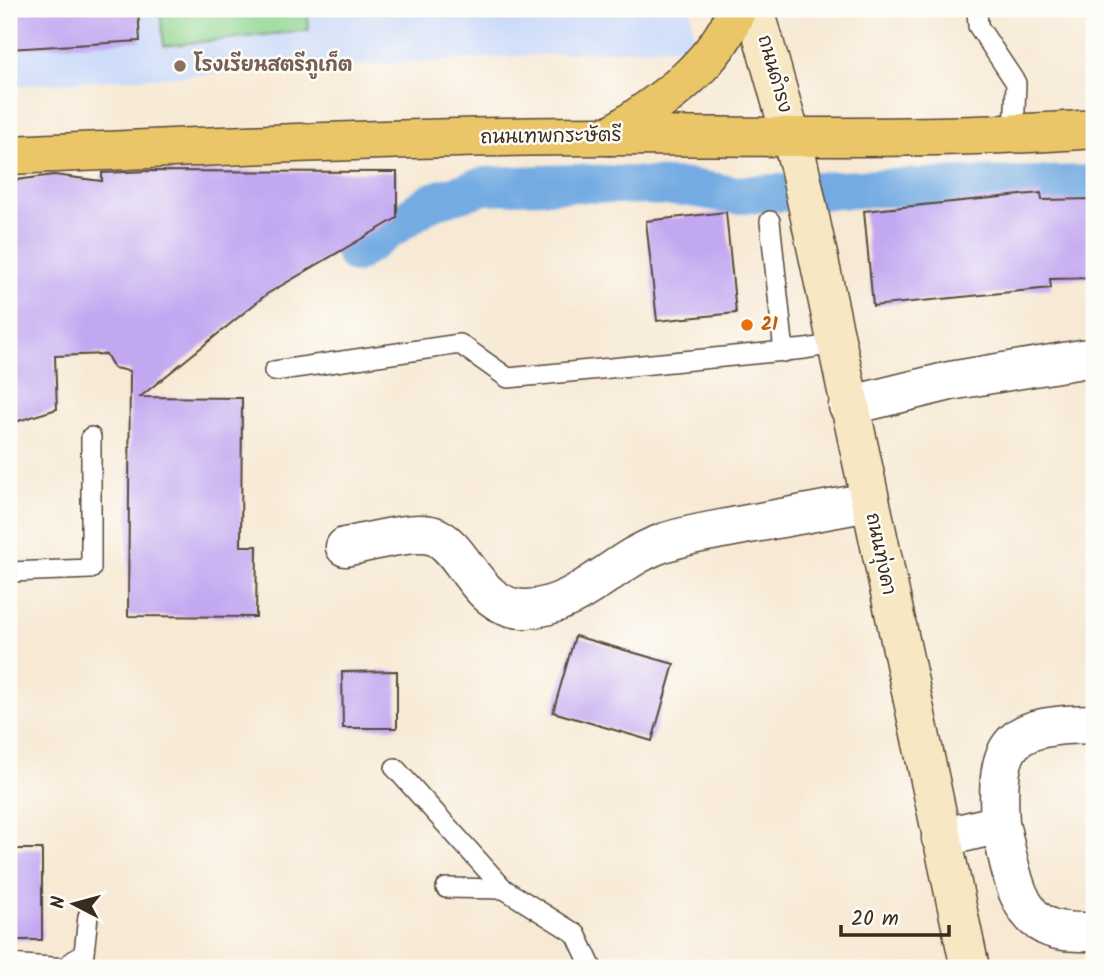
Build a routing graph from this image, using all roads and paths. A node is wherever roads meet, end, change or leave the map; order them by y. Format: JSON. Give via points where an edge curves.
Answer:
{"nodes":[{"id":1,"x":737,"y":9,"type":"edge"},
{"id":2,"x":755,"y":9,"type":"edge"},
{"id":3,"x":977,"y":9,"type":"edge"},
{"id":4,"x":1094,"y":130,"type":"edge"},
{"id":5,"x":1014,"y":135,"type":"junction"},
{"id":6,"x":610,"y":136,"type":"junction"},
{"id":7,"x":796,"y":153,"type":"junction"},
{"id":8,"x":9,"y":155,"type":"edge"},
{"id":9,"x":770,"y":221,"type":"dead end"},
{"id":10,"x":835,"y":344,"type":"junction"},
{"id":11,"x":784,"y":352,"type":"junction"},
{"id":12,"x":1094,"y":357,"type":"edge"},
{"id":13,"x":274,"y":371,"type":"dead end"},
{"id":14,"x":848,"y":405,"type":"junction"},
{"id":15,"x":91,"y":437,"type":"dead end"},
{"id":16,"x":869,"y":502,"type":"junction"},
{"id":17,"x":345,"y":547,"type":"dead end"},
{"id":18,"x":9,"y":572,"type":"edge"},
{"id":19,"x":1094,"y":724,"type":"edge"},
{"id":20,"x":395,"y":768,"type":"dead end"},
{"id":21,"x":1000,"y":824,"type":"junction"},
{"id":22,"x":941,"y":838,"type":"junction"},
{"id":23,"x":446,"y":888,"type":"dead end"},
{"id":24,"x":504,"y":889,"type":"junction"},
{"id":25,"x":88,"y":916,"type":"dead end"},
{"id":26,"x":1094,"y":932,"type":"edge"},
{"id":27,"x":9,"y":964,"type":"edge"},
{"id":28,"x":66,"y":967,"type":"edge"},
{"id":29,"x":592,"y":968,"type":"edge"},
{"id":30,"x":970,"y":968,"type":"edge"}],
"edges":[{"from":1,"to":6,"type":"main road","via":[[694,73]]},
{"from":2,"to":7,"type":"main road","name":"ถนนดำรง"},
{"from":3,"to":5,"type":"lane","via":[[978,26],[1016,83]]},
{"from":4,"to":5,"type":"main road","name":"ถนนเทพกระษัตรี"},
{"from":5,"to":7,"type":"main road","name":"ถนนเทพกระษัตรี"},
{"from":6,"to":7,"type":"main road","name":"ถนนเทพกระษัตรี"},
{"from":6,"to":8,"type":"main road","name":"ถนนเทพกระษัตรี"},
{"from":7,"to":10,"type":"main road","name":"ถนนทุ่งคา"},
{"from":9,"to":11,"type":"lane"},
{"from":10,"to":11,"type":"lane"},
{"from":10,"to":14,"type":"main road","name":"ถนนทุ่งคา"},
{"from":11,"to":13,"type":"lane","via":[[508,378],[460,344]]},
{"from":12,"to":14,"type":"street","via":[[950,381]]},
{"from":14,"to":16,"type":"main road","name":"ถนนทุ่งคา"},
{"from":15,"to":18,"type":"lane","via":[[91,569]]},
{"from":16,"to":17,"type":"street","via":[[663,542],[627,559],[568,598],[528,609],[498,601],[442,540],[433,536]]},
{"from":16,"to":22,"type":"main road","name":"ถนนทุ่งคา"},
{"from":19,"to":21,"type":"street","via":[[1058,724],[1019,736],[1007,752],[998,780]]},
{"from":20,"to":24,"type":"lane"},
{"from":21,"to":22,"type":"street"},
{"from":21,"to":26,"type":"street","via":[[1024,904],[1035,919],[1048,928]]},
{"from":22,"to":30,"type":"main road","name":"ถนนทุ่งคา"},
{"from":23,"to":24,"type":"lane"},
{"from":24,"to":29,"type":"lane","via":[[576,934]]},
{"from":25,"to":28,"type":"lane","via":[[84,953]]},
{"from":27,"to":28,"type":"lane"}]}
